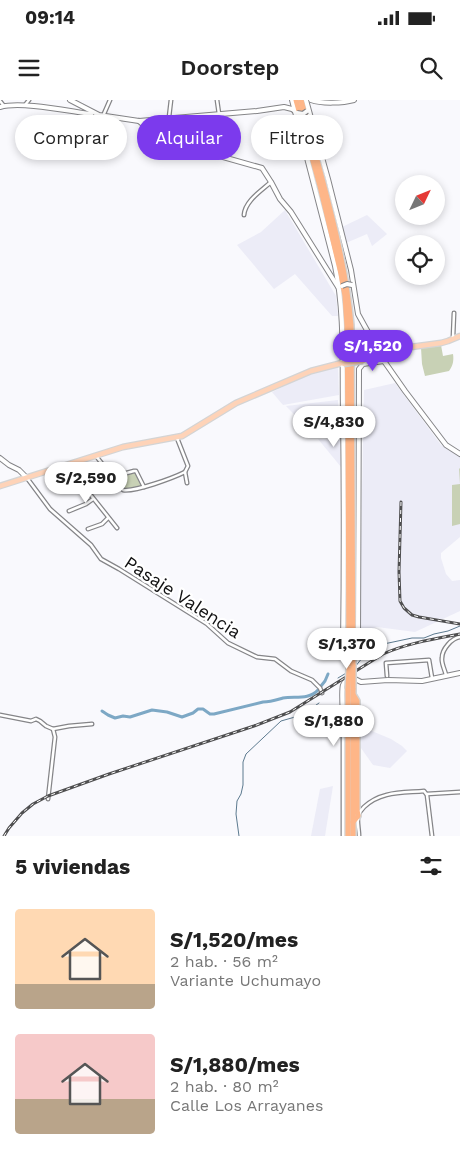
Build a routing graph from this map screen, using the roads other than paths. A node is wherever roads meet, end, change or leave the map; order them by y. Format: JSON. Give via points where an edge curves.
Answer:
{"nodes":[{"id":1,"x":29,"y":100,"type":"edge"},
{"id":2,"x":70,"y":100,"type":"edge"},
{"id":3,"x":110,"y":100,"type":"edge"},
{"id":4,"x":171,"y":100,"type":"edge"},
{"id":5,"x":217,"y":100,"type":"edge"},
{"id":6,"x":292,"y":100,"type":"edge"},
{"id":7,"x":296,"y":100,"type":"edge"},
{"id":8,"x":301,"y":100,"type":"edge"},
{"id":9,"x":306,"y":100,"type":"edge"},
{"id":10,"x":311,"y":100,"type":"edge"},
{"id":11,"x":354,"y":100,"type":"edge"},
{"id":12,"x":0,"y":101,"type":"edge"},
{"id":13,"x":318,"y":102,"type":"junction"},
{"id":14,"x":25,"y":105,"type":"junction"},
{"id":15,"x":2,"y":106,"type":"edge"},
{"id":16,"x":284,"y":107,"type":"junction"},
{"id":17,"x":308,"y":111,"type":"junction"},
{"id":18,"x":92,"y":112,"type":"junction"},
{"id":19,"x":296,"y":112,"type":"junction"},
{"id":20,"x":219,"y":114,"type":"junction"},
{"id":21,"x":100,"y":115,"type":"edge"},
{"id":22,"x":103,"y":115,"type":"edge"},
{"id":23,"x":169,"y":115,"type":"edge"},
{"id":24,"x":202,"y":115,"type":"edge"},
{"id":25,"x":235,"y":160,"type":"edge"},
{"id":26,"x":271,"y":182,"type":"junction"},
{"id":27,"x":244,"y":215,"type":"dead end"},
{"id":28,"x":353,"y":286,"type":"junction"},
{"id":29,"x":340,"y":287,"type":"junction"},
{"id":30,"x":454,"y":313,"type":"dead end"},
{"id":31,"x":460,"y":336,"type":"edge"},
{"id":32,"x":453,"y":339,"type":"junction"},
{"id":33,"x":382,"y":357,"type":"junction"},
{"id":34,"x":343,"y":362,"type":"junction"},
{"id":35,"x":345,"y":432,"type":"junction"},
{"id":36,"x":358,"y":432,"type":"junction"},
{"id":37,"x":177,"y":438,"type":"junction"},
{"id":38,"x":460,"y":454,"type":"edge"},
{"id":39,"x":96,"y":456,"type":"junction"},
{"id":40,"x":0,"y":458,"type":"edge"},
{"id":41,"x":72,"y":463,"type":"junction"},
{"id":42,"x":184,"y":472,"type":"junction"},
{"id":43,"x":26,"y":477,"type":"junction"},
{"id":44,"x":112,"y":477,"type":"junction"},
{"id":45,"x":187,"y":483,"type":"dead end"},
{"id":46,"x":0,"y":486,"type":"edge"},
{"id":47,"x":144,"y":487,"type":"junction"},
{"id":48,"x":93,"y":498,"type":"junction"},
{"id":49,"x":69,"y":511,"type":"dead end"},
{"id":50,"x":108,"y":518,"type":"junction"},
{"id":51,"x":116,"y":528,"type":"dead end"},
{"id":52,"x":88,"y":529,"type":"dead end"},
{"id":53,"x":460,"y":637,"type":"edge"},
{"id":54,"x":353,"y":651,"type":"junction"},
{"id":55,"x":348,"y":662,"type":"junction"},
{"id":56,"x":351,"y":668,"type":"junction"},
{"id":57,"x":460,"y":673,"type":"edge"},
{"id":58,"x":446,"y":675,"type":"junction"},
{"id":59,"x":388,"y":676,"type":"dead end"},
{"id":60,"x":432,"y":678,"type":"junction"},
{"id":61,"x":349,"y":689,"type":"junction"},
{"id":62,"x":322,"y":693,"type":"dead end"},
{"id":63,"x":348,"y":711,"type":"junction"},
{"id":64,"x":0,"y":715,"type":"edge"},
{"id":65,"x":343,"y":720,"type":"junction"},
{"id":66,"x":92,"y":724,"type":"dead end"},
{"id":67,"x":348,"y":726,"type":"junction"},
{"id":68,"x":53,"y":729,"type":"junction"},
{"id":69,"x":460,"y":792,"type":"edge"},
{"id":70,"x":426,"y":794,"type":"junction"},
{"id":71,"x":48,"y":799,"type":"dead end"},
{"id":72,"x":353,"y":806,"type":"junction"},
{"id":73,"x":358,"y":816,"type":"junction"},
{"id":74,"x":353,"y":822,"type":"junction"},
{"id":75,"x":342,"y":836,"type":"edge"},
{"id":76,"x":348,"y":836,"type":"edge"},
{"id":77,"x":353,"y":836,"type":"edge"},
{"id":78,"x":359,"y":836,"type":"edge"},
{"id":79,"x":432,"y":836,"type":"edge"}],
"edges":[{"from":1,"to":14,"type":"street"},
{"from":2,"to":18,"type":"main road"},
{"from":3,"to":22,"type":"street"},
{"from":4,"to":23,"type":"street"},
{"from":5,"to":20,"type":"street"},
{"from":6,"to":16,"type":"main road"},
{"from":6,"to":19,"type":"main road"},
{"from":7,"to":55,"type":"highway","via":[[345,296]]},
{"from":8,"to":54,"type":"highway","via":[[349,296]]},
{"from":9,"to":17,"type":"main road"},
{"from":10,"to":13,"type":"main road"},
{"from":11,"to":13,"type":"main road"},
{"from":12,"to":15,"type":"street"},
{"from":13,"to":17,"type":"main road","via":[[311,104]]},
{"from":14,"to":15,"type":"main road"},
{"from":14,"to":18,"type":"main road"},
{"from":16,"to":19,"type":"main road"},
{"from":16,"to":20,"type":"main road"},
{"from":17,"to":19,"type":"main road","bridge":true,"via":[[303,114]]},
{"from":17,"to":28,"type":"main road"},
{"from":18,"to":21,"type":"main road"},
{"from":19,"to":29,"type":"main road"},
{"from":20,"to":24,"type":"main road"},
{"from":25,"to":26,"type":"main road","via":[[260,167]]},
{"from":26,"to":27,"type":"street","via":[[247,204]]},
{"from":26,"to":29,"type":"main road"},
{"from":28,"to":29,"type":"main road","bridge":true},
{"from":28,"to":33,"type":"main road","via":[[358,314]]},
{"from":29,"to":34,"type":"main road"},
{"from":30,"to":32,"type":"street"},
{"from":31,"to":32,"type":"main road"},
{"from":32,"to":33,"type":"main road","via":[[388,351]]},
{"from":33,"to":34,"type":"main road","bridge":true},
{"from":33,"to":36,"type":"main road","via":[[359,367]]},
{"from":33,"to":38,"type":"main road","via":[[446,445]]},
{"from":34,"to":35,"type":"main road"},
{"from":34,"to":37,"type":"main road","via":[[311,371],[236,403]]},
{"from":35,"to":36,"type":"main road","bridge":true},
{"from":35,"to":55,"type":"main road","via":[[343,648]]},
{"from":36,"to":54,"type":"main road","via":[[358,641]]},
{"from":37,"to":39,"type":"main road","via":[[123,447]]},
{"from":37,"to":42,"type":"street","via":[[188,466]]},
{"from":39,"to":41,"type":"main road"},
{"from":39,"to":44,"type":"street"},
{"from":40,"to":43,"type":"main road"},
{"from":41,"to":43,"type":"main road"},
{"from":41,"to":48,"type":"street","via":[[74,474]]},
{"from":42,"to":45,"type":"street"},
{"from":42,"to":47,"type":"street"},
{"from":43,"to":46,"type":"main road"},
{"from":43,"to":62,"type":"street","name":"Pasaje Valencia","via":[[50,509],[92,545],[101,560],[207,624],[228,643],[257,657],[275,659],[291,671],[312,680]]},
{"from":44,"to":47,"type":"street","via":[[125,491]]},
{"from":44,"to":47,"type":"street","via":[[136,471]]},
{"from":48,"to":49,"type":"street"},
{"from":48,"to":50,"type":"street"},
{"from":50,"to":51,"type":"street"},
{"from":50,"to":52,"type":"street"},
{"from":53,"to":58,"type":"street","via":[[456,637],[444,650],[441,659]]},
{"from":54,"to":56,"type":"highway"},
{"from":55,"to":56,"type":"highway"},
{"from":56,"to":61,"type":"highway","bridge":true},
{"from":57,"to":58,"type":"main road"},
{"from":58,"to":60,"type":"main road"},
{"from":59,"to":60,"type":"street","via":[[386,663],[429,660]]},
{"from":60,"to":61,"type":"main road","via":[[360,682],[353,678],[346,681]]},
{"from":61,"to":63,"type":"highway"},
{"from":61,"to":65,"type":"main road"},
{"from":61,"to":72,"type":"highway"},
{"from":61,"to":73,"type":"highway","via":[[357,701]]},
{"from":63,"to":65,"type":"highway"},
{"from":63,"to":67,"type":"highway"},
{"from":64,"to":68,"type":"street","via":[[36,719]]},
{"from":65,"to":67,"type":"highway"},
{"from":65,"to":75,"type":"street"},
{"from":66,"to":68,"type":"street"},
{"from":67,"to":76,"type":"highway"},
{"from":68,"to":71,"type":"street","via":[[55,737]]},
{"from":69,"to":70,"type":"street"},
{"from":70,"to":73,"type":"street","via":[[383,795],[370,801]]},
{"from":70,"to":79,"type":"street"},
{"from":72,"to":73,"type":"highway"},
{"from":72,"to":74,"type":"highway"},
{"from":73,"to":74,"type":"highway"},
{"from":73,"to":78,"type":"street"},
{"from":74,"to":77,"type":"highway"}]}
